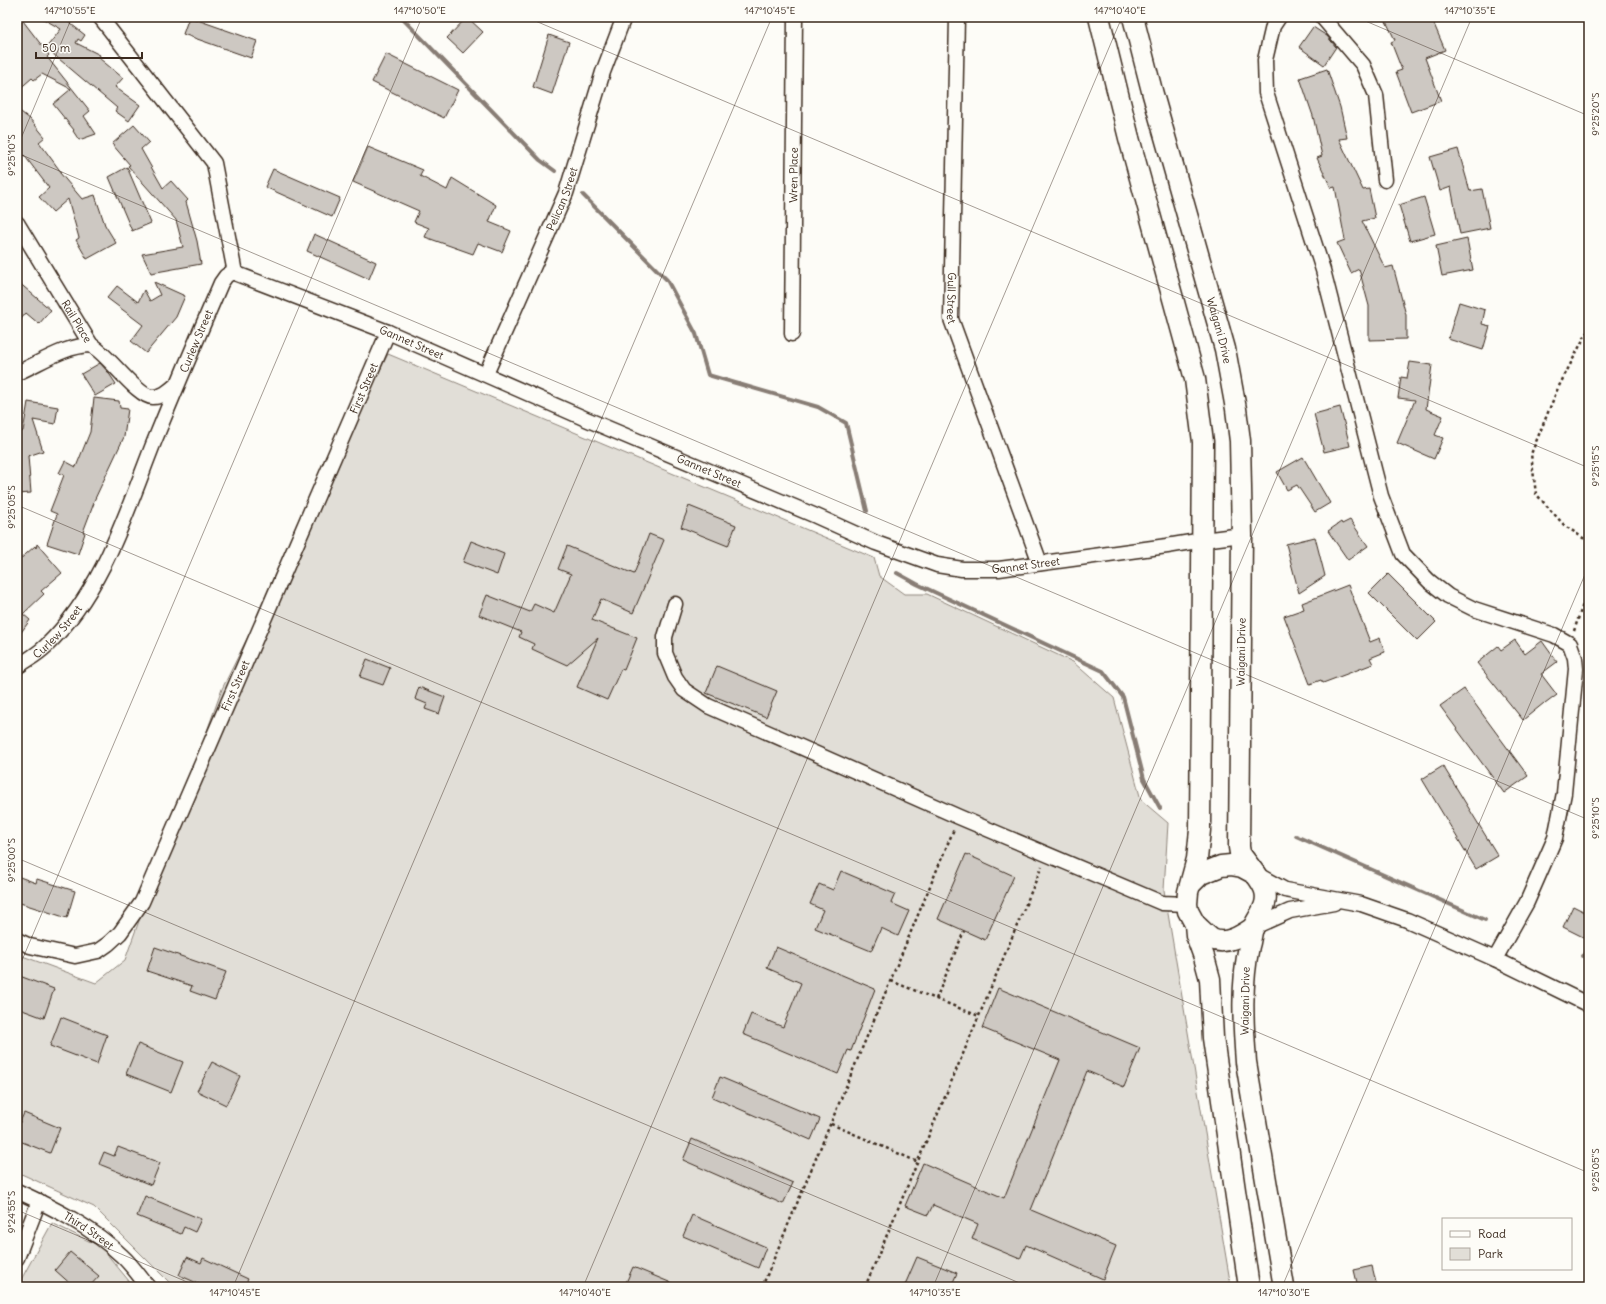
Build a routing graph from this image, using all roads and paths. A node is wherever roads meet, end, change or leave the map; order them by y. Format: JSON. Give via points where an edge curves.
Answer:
{"nodes":[{"id":1,"x":100,"y":17,"type":"edge"},
{"id":2,"x":624,"y":17,"type":"edge"},
{"id":3,"x":795,"y":17,"type":"edge"},
{"id":4,"x":957,"y":17,"type":"edge"},
{"id":5,"x":1099,"y":17,"type":"edge"},
{"id":6,"x":1133,"y":17,"type":"edge"},
{"id":7,"x":1279,"y":17,"type":"edge"},
{"id":8,"x":1322,"y":17,"type":"edge"},
{"id":9,"x":1385,"y":180,"type":"dead end"},
{"id":10,"x":17,"y":223,"type":"edge"},
{"id":11,"x":234,"y":273,"type":"junction"},
{"id":12,"x":1589,"y":331,"type":"edge"},
{"id":13,"x":388,"y":332,"type":"junction"},
{"id":14,"x":792,"y":334,"type":"dead end"},
{"id":15,"x":91,"y":345,"type":"junction"},
{"id":16,"x":17,"y":373,"type":"edge"},
{"id":17,"x":486,"y":374,"type":"junction"},
{"id":18,"x":177,"y":384,"type":"junction"},
{"id":19,"x":1242,"y":535,"type":"junction"},
{"id":20,"x":1203,"y":540,"type":"junction"},
{"id":21,"x":1589,"y":542,"type":"edge"},
{"id":22,"x":1040,"y":563,"type":"junction"},
{"id":23,"x":1589,"y":586,"type":"edge"},
{"id":24,"x":675,"y":604,"type":"dead end"},
{"id":25,"x":1570,"y":644,"type":"junction"},
{"id":26,"x":17,"y":667,"type":"edge"},
{"id":27,"x":959,"y":818,"type":"junction"},
{"id":28,"x":1047,"y":854,"type":"junction"},
{"id":29,"x":1255,"y":874,"type":"junction"},
{"id":30,"x":1191,"y":884,"type":"junction"},
{"id":31,"x":1344,"y":901,"type":"junction"},
{"id":32,"x":1188,"y":904,"type":"junction"},
{"id":33,"x":1195,"y":924,"type":"junction"},
{"id":34,"x":1254,"y":927,"type":"junction"},
{"id":35,"x":964,"y":931,"type":"dead end"},
{"id":36,"x":17,"y":940,"type":"edge"},
{"id":37,"x":1495,"y":959,"type":"junction"},
{"id":38,"x":891,"y":981,"type":"junction"},
{"id":39,"x":936,"y":999,"type":"junction"},
{"id":40,"x":1589,"y":1005,"type":"edge"},
{"id":41,"x":979,"y":1016,"type":"junction"},
{"id":42,"x":831,"y":1124,"type":"junction"},
{"id":43,"x":918,"y":1162,"type":"junction"},
{"id":44,"x":17,"y":1191,"type":"edge"},
{"id":45,"x":39,"y":1201,"type":"junction"},
{"id":46,"x":17,"y":1258,"type":"edge"},
{"id":47,"x":148,"y":1287,"type":"edge"},
{"id":48,"x":762,"y":1287,"type":"edge"},
{"id":49,"x":865,"y":1287,"type":"edge"},
{"id":50,"x":1249,"y":1287,"type":"edge"},
{"id":51,"x":1284,"y":1287,"type":"edge"}],
"edges":[{"from":1,"to":11,"type":"street","via":[[214,163]]},
{"from":2,"to":17,"type":"street","name":"Pelican Street","via":[[603,72],[566,193]]},
{"from":3,"to":14,"type":"street","name":"Wren Place"},
{"from":4,"to":22,"type":"street","name":"Gull Street","via":[[951,319]]},
{"from":5,"to":20,"type":"highway","via":[[1129,138],[1195,379],[1203,442]]},
{"from":6,"to":19,"type":"highway","name":"Waigani Drive","via":[[1225,349],[1240,441]]},
{"from":7,"to":25,"type":"street","via":[[1273,26],[1265,60],[1266,93],[1323,270],[1381,496],[1403,554],[1448,596],[1474,609],[1554,635]]},
{"from":8,"to":9,"type":"street","via":[[1364,65],[1376,95]]},
{"from":10,"to":15,"type":"street","name":"Rail Place"},
{"from":11,"to":13,"type":"street","name":"Gannet Street"},
{"from":11,"to":18,"type":"street","name":"Curlew Street","via":[[228,274],[221,283]]},
{"from":12,"to":21,"type":"path","via":[[1558,388],[1531,454],[1536,494],[1564,525]]},
{"from":13,"to":17,"type":"street","name":"Gannet Street"},
{"from":13,"to":36,"type":"street","name":"First Street","via":[[142,902],[120,933],[98,951],[75,956],[30,946]]},
{"from":15,"to":16,"type":"street","via":[[58,352]]},
{"from":15,"to":18,"type":"street","name":"Rail Place","via":[[146,396],[164,394]]},
{"from":17,"to":22,"type":"street","name":"Gannet Street","via":[[876,543],[927,562],[962,569],[999,569]]},
{"from":18,"to":26,"type":"street","name":"Curlew Street","via":[[110,552],[92,588],[69,621],[45,646]]},
{"from":19,"to":20,"type":"street","name":"Gannet Street"},
{"from":19,"to":29,"type":"highway","name":"Waigani Drive","via":[[1239,847],[1240,853]]},
{"from":20,"to":22,"type":"street","name":"Gannet Street"},
{"from":20,"to":30,"type":"highway","via":[[1200,830]]},
{"from":23,"to":25,"type":"path"},
{"from":24,"to":27,"type":"street","via":[[665,636],[665,653],[675,677],[684,690],[708,706],[735,719]]},
{"from":25,"to":37,"type":"street","via":[[1576,669],[1564,793],[1555,838],[1527,902]]},
{"from":27,"to":28,"type":"street"},
{"from":27,"to":38,"type":"path"},
{"from":28,"to":32,"type":"street","via":[[1162,903]]},
{"from":28,"to":41,"type":"path"},
{"from":29,"to":30,"type":"highway","via":[[1231,864],[1201,874]]},
{"from":29,"to":31,"type":"street","via":[[1285,890]]},
{"from":29,"to":34,"type":"highway","name":"Waigani Drive","via":[[1265,891],[1266,901]]},
{"from":30,"to":32,"type":"highway"},
{"from":31,"to":34,"type":"street","via":[[1290,911]]},
{"from":31,"to":37,"type":"street","via":[[1385,912]]},
{"from":32,"to":33,"type":"highway","via":[[1188,911]]},
{"from":33,"to":34,"type":"highway","via":[[1212,939],[1222,941],[1232,939]]},
{"from":33,"to":50,"type":"highway","via":[[1210,979],[1213,1038]]},
{"from":34,"to":51,"type":"highway","name":"Waigani Drive","via":[[1243,984],[1246,1062]]},
{"from":35,"to":39,"type":"path"},
{"from":37,"to":40,"type":"street"},
{"from":38,"to":39,"type":"path"},
{"from":38,"to":42,"type":"path"},
{"from":39,"to":41,"type":"path"},
{"from":41,"to":43,"type":"path"},
{"from":42,"to":43,"type":"path"},
{"from":42,"to":48,"type":"path"},
{"from":43,"to":49,"type":"path"},
{"from":44,"to":45,"type":"street","name":"Third Street"},
{"from":45,"to":46,"type":"street"},
{"from":45,"to":47,"type":"street","name":"Third Street","via":[[100,1236],[124,1257]]}]}
